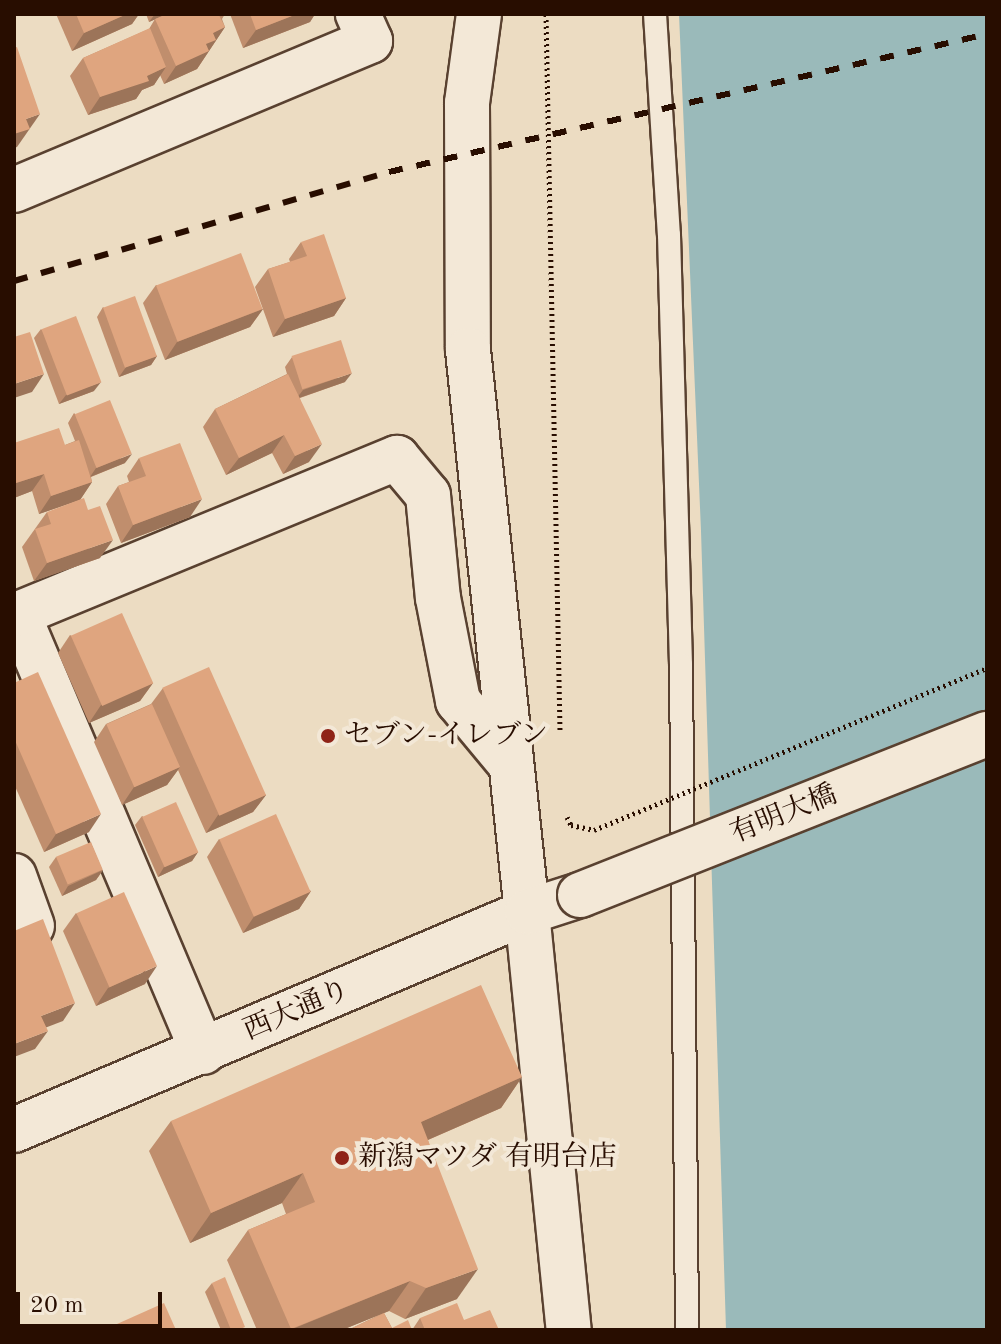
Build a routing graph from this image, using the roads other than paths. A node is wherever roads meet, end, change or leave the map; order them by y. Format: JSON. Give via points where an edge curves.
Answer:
{"nodes":[{"id":1,"x":358,"y":14,"type":"edge"},
{"id":2,"x":479,"y":14,"type":"edge"},
{"id":3,"x":655,"y":14,"type":"edge"},
{"id":4,"x":14,"y":190,"type":"edge"},
{"id":5,"x":15,"y":612,"type":"edge"},
{"id":6,"x":987,"y":734,"type":"edge"},
{"id":7,"x":507,"y":760,"type":"junction"},
{"id":8,"x":14,"y":876,"type":"edge"},
{"id":9,"x":580,"y":895,"type":"joint"},
{"id":10,"x":527,"y":912,"type":"junction"},
{"id":11,"x":32,"y":926,"type":"edge"},
{"id":12,"x":203,"y":1052,"type":"junction"},
{"id":13,"x":14,"y":1130,"type":"edge"},
{"id":14,"x":568,"y":1329,"type":"edge"},
{"id":15,"x":687,"y":1330,"type":"edge"}],
"edges":[{"from":1,"to":4,"type":"street","via":[[370,41]]},
{"from":2,"to":7,"type":"street","via":[[467,103],[468,350]]},
{"from":3,"to":15,"type":"lane","via":[[669,235],[681,665]]},
{"from":5,"to":7,"type":"street","via":[[397,458],[428,495],[438,598],[458,701]]},
{"from":5,"to":12,"type":"street"},
{"from":6,"to":9,"type":"street","name":"有明大橋","bridge":true},
{"from":7,"to":10,"type":"street"},
{"from":8,"to":11,"type":"street"},
{"from":9,"to":10,"type":"street","name":"西大通り"},
{"from":10,"to":12,"type":"street","name":"西大通り"},
{"from":10,"to":14,"type":"street"},
{"from":12,"to":13,"type":"street","name":"西大通り"}]}
